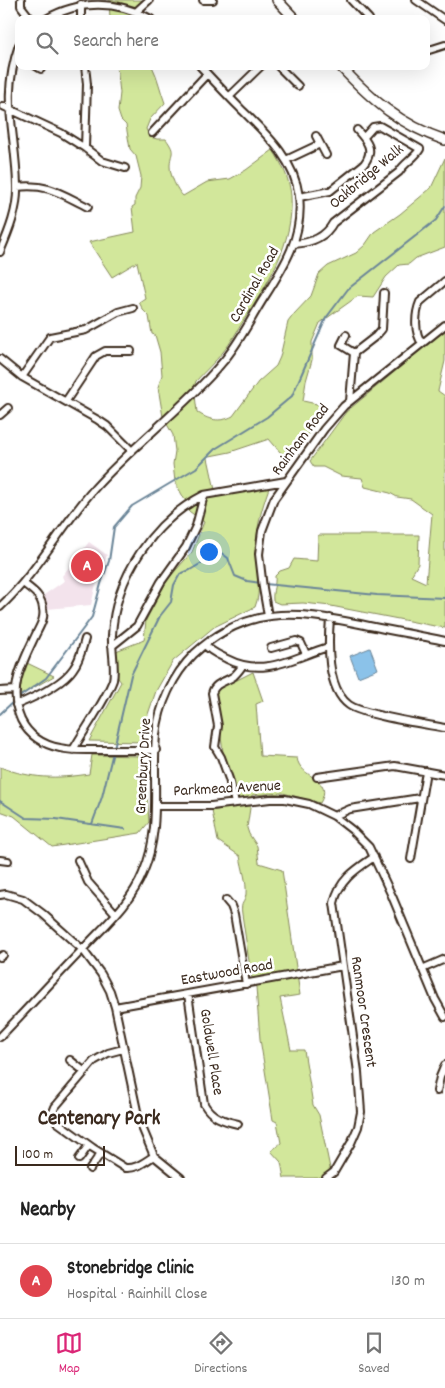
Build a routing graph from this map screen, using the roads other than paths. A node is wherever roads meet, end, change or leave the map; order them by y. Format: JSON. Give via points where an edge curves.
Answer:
{"nodes":[{"id":1,"x":21,"y":0,"type":"edge"},
{"id":2,"x":149,"y":0,"type":"edge"},
{"id":3,"x":203,"y":0,"type":"edge"},
{"id":4,"x":213,"y":0,"type":"edge"},
{"id":5,"x":277,"y":0,"type":"edge"},
{"id":6,"x":351,"y":0,"type":"edge"},
{"id":7,"x":416,"y":0,"type":"edge"},
{"id":8,"x":106,"y":1,"type":"edge"},
{"id":9,"x":81,"y":4,"type":"junction"},
{"id":10,"x":137,"y":10,"type":"junction"},
{"id":11,"x":28,"y":15,"type":"edge"},
{"id":12,"x":53,"y":15,"type":"edge"},
{"id":13,"x":81,"y":15,"type":"edge"},
{"id":14,"x":145,"y":15,"type":"edge"},
{"id":15,"x":291,"y":15,"type":"edge"},
{"id":16,"x":365,"y":15,"type":"edge"},
{"id":17,"x":445,"y":20,"type":"edge"},
{"id":18,"x":445,"y":45,"type":"edge"},
{"id":19,"x":430,"y":50,"type":"edge"},
{"id":20,"x":15,"y":57,"type":"edge"},
{"id":21,"x":85,"y":70,"type":"edge"},
{"id":22,"x":204,"y":70,"type":"edge"},
{"id":23,"x":257,"y":70,"type":"edge"},
{"id":24,"x":282,"y":70,"type":"edge"},
{"id":25,"x":344,"y":70,"type":"edge"},
{"id":26,"x":207,"y":74,"type":"junction"},
{"id":27,"x":298,"y":86,"type":"dead end"},
{"id":28,"x":229,"y":97,"type":"junction"},
{"id":29,"x":3,"y":106,"type":"junction"},
{"id":30,"x":357,"y":130,"type":"dead end"},
{"id":31,"x":152,"y":133,"type":"dead end"},
{"id":32,"x":316,"y":136,"type":"dead end"},
{"id":33,"x":364,"y":138,"type":"junction"},
{"id":34,"x":445,"y":140,"type":"edge"},
{"id":35,"x":320,"y":144,"type":"junction"},
{"id":36,"x":85,"y":148,"type":"junction"},
{"id":37,"x":326,"y":155,"type":"dead end"},
{"id":38,"x":286,"y":160,"type":"junction"},
{"id":39,"x":125,"y":168,"type":"dead end"},
{"id":40,"x":17,"y":187,"type":"junction"},
{"id":41,"x":299,"y":197,"type":"junction"},
{"id":42,"x":88,"y":207,"type":"dead end"},
{"id":43,"x":294,"y":244,"type":"junction"},
{"id":44,"x":0,"y":252,"type":"edge"},
{"id":45,"x":445,"y":281,"type":"edge"},
{"id":46,"x":384,"y":293,"type":"dead end"},
{"id":47,"x":133,"y":308,"type":"dead end"},
{"id":48,"x":445,"y":325,"type":"edge"},
{"id":49,"x":346,"y":335,"type":"dead end"},
{"id":50,"x":422,"y":343,"type":"junction"},
{"id":51,"x":131,"y":351,"type":"dead end"},
{"id":52,"x":354,"y":352,"type":"junction"},
{"id":53,"x":0,"y":359,"type":"edge"},
{"id":54,"x":22,"y":376,"type":"junction"},
{"id":55,"x":350,"y":401,"type":"junction"},
{"id":56,"x":66,"y":402,"type":"junction"},
{"id":57,"x":8,"y":408,"type":"dead end"},
{"id":58,"x":0,"y":415,"type":"edge"},
{"id":59,"x":131,"y":450,"type":"junction"},
{"id":60,"x":286,"y":481,"type":"junction"},
{"id":61,"x":204,"y":495,"type":"junction"},
{"id":62,"x":23,"y":583,"type":"junction"},
{"id":63,"x":0,"y":607,"type":"edge"},
{"id":64,"x":268,"y":616,"type":"junction"},
{"id":65,"x":330,"y":618,"type":"junction"},
{"id":66,"x":85,"y":639,"type":"dead end"},
{"id":67,"x":445,"y":641,"type":"edge"},
{"id":68,"x":205,"y":645,"type":"junction"},
{"id":69,"x":112,"y":646,"type":"junction"},
{"id":70,"x":328,"y":647,"type":"junction"},
{"id":71,"x":271,"y":648,"type":"dead end"},
{"id":72,"x":306,"y":654,"type":"junction"},
{"id":73,"x":242,"y":666,"type":"junction"},
{"id":74,"x":15,"y":690,"type":"junction"},
{"id":75,"x":0,"y":691,"type":"edge"},
{"id":76,"x":16,"y":705,"type":"junction"},
{"id":77,"x":445,"y":728,"type":"edge"},
{"id":78,"x":73,"y":750,"type":"junction"},
{"id":79,"x":156,"y":750,"type":"junction"},
{"id":80,"x":426,"y":771,"type":"junction"},
{"id":81,"x":445,"y":775,"type":"edge"},
{"id":82,"x":318,"y":778,"type":"dead end"},
{"id":83,"x":420,"y":798,"type":"junction"},
{"id":84,"x":235,"y":803,"type":"junction"},
{"id":85,"x":155,"y":806,"type":"junction"},
{"id":86,"x":334,"y":816,"type":"junction"},
{"id":87,"x":374,"y":857,"type":"junction"},
{"id":88,"x":411,"y":859,"type":"dead end"},
{"id":89,"x":0,"y":860,"type":"edge"},
{"id":90,"x":78,"y":860,"type":"dead end"},
{"id":91,"x":8,"y":861,"type":"dead end"},
{"id":92,"x":0,"y":895,"type":"edge"},
{"id":93,"x":226,"y":900,"type":"dead end"},
{"id":94,"x":116,"y":914,"type":"junction"},
{"id":95,"x":82,"y":950,"type":"junction"},
{"id":96,"x":445,"y":959,"type":"edge"},
{"id":97,"x":343,"y":966,"type":"junction"},
{"id":98,"x":422,"y":969,"type":"junction"},
{"id":99,"x":246,"y":984,"type":"junction"},
{"id":100,"x":188,"y":994,"type":"junction"},
{"id":101,"x":115,"y":1007,"type":"junction"},
{"id":102,"x":445,"y":1017,"type":"edge"},
{"id":103,"x":0,"y":1037,"type":"edge"},
{"id":104,"x":124,"y":1049,"type":"junction"},
{"id":105,"x":70,"y":1060,"type":"dead end"},
{"id":106,"x":445,"y":1065,"type":"edge"},
{"id":107,"x":85,"y":1072,"type":"junction"},
{"id":108,"x":437,"y":1091,"type":"dead end"},
{"id":109,"x":238,"y":1124,"type":"dead end"},
{"id":110,"x":89,"y":1145,"type":"junction"},
{"id":111,"x":101,"y":1153,"type":"junction"},
{"id":112,"x":154,"y":1156,"type":"junction"},
{"id":113,"x":79,"y":1159,"type":"dead end"},
{"id":114,"x":90,"y":1169,"type":"dead end"},
{"id":115,"x":335,"y":1175,"type":"edge"},
{"id":116,"x":181,"y":1178,"type":"edge"},
{"id":117,"x":326,"y":1178,"type":"edge"}],
"edges":[{"from":1,"to":11,"type":"street","via":[[21,6]]},
{"from":2,"to":10,"type":"street"},
{"from":3,"to":4,"type":"street"},
{"from":5,"to":15,"type":"main road"},
{"from":6,"to":16,"type":"street"},
{"from":7,"to":17,"type":"street"},
{"from":8,"to":9,"type":"street"},
{"from":8,"to":10,"type":"street"},
{"from":9,"to":12,"type":"street"},
{"from":9,"to":13,"type":"street"},
{"from":10,"to":14,"type":"street"},
{"from":18,"to":19,"type":"street"},
{"from":20,"to":29,"type":"street","via":[[4,82]]},
{"from":21,"to":36,"type":"street"},
{"from":22,"to":26,"type":"street","name":"Cardinal Road"},
{"from":23,"to":28,"type":"street"},
{"from":24,"to":27,"type":"street"},
{"from":25,"to":34,"type":"main road","via":[[390,114],[415,129]]},
{"from":26,"to":28,"type":"street","name":"Cardinal Road"},
{"from":26,"to":31,"type":"street"},
{"from":28,"to":38,"type":"street","name":"Cardinal Road","via":[[270,138]]},
{"from":29,"to":36,"type":"street","via":[[50,127]]},
{"from":29,"to":40,"type":"street"},
{"from":30,"to":33,"type":"street"},
{"from":32,"to":35,"type":"street"},
{"from":33,"to":41,"type":"street","via":[[369,144],[370,154],[364,164],[330,191]]},
{"from":33,"to":43,"type":"street","name":"Oakbridge Walk","via":[[373,126],[380,126],[420,149],[399,172],[334,223],[328,233],[310,242]]},
{"from":35,"to":37,"type":"street"},
{"from":35,"to":38,"type":"street"},
{"from":36,"to":39,"type":"street","via":[[102,162]]},
{"from":38,"to":41,"type":"street","name":"Cardinal Road"},
{"from":40,"to":42,"type":"street","via":[[43,186]]},
{"from":40,"to":44,"type":"street","via":[[13,217]]},
{"from":41,"to":43,"type":"street","name":"Cardinal Road","via":[[299,224]]},
{"from":43,"to":59,"type":"street","name":"Cardinal Road","via":[[278,276],[222,364]]},
{"from":45,"to":50,"type":"street","via":[[420,302],[416,329]]},
{"from":46,"to":52,"type":"street","via":[[382,329]]},
{"from":47,"to":54,"type":"street","via":[[114,314],[86,330],[50,337]]},
{"from":48,"to":50,"type":"street","name":"Rainham Road"},
{"from":49,"to":52,"type":"street","via":[[341,345]]},
{"from":50,"to":55,"type":"street","name":"Rainham Road"},
{"from":51,"to":56,"type":"street","via":[[105,351],[96,356]]},
{"from":52,"to":55,"type":"street"},
{"from":53,"to":54,"type":"street"},
{"from":54,"to":56,"type":"street"},
{"from":55,"to":60,"type":"street","name":"Rainham Road"},
{"from":56,"to":59,"type":"street","via":[[107,426]]},
{"from":57,"to":58,"type":"street"},
{"from":59,"to":62,"type":"street","name":"Cardinal Road","via":[[84,500]]},
{"from":60,"to":61,"type":"street"},
{"from":60,"to":64,"type":"street","name":"Rainham Road","via":[[274,499],[260,543],[260,566]]},
{"from":61,"to":69,"type":"street","via":[[186,548],[161,582],[137,626]]},
{"from":61,"to":69,"type":"street","via":[[171,516],[140,551],[122,588],[114,617]]},
{"from":62,"to":63,"type":"street","name":"Cardinal Road"},
{"from":62,"to":74,"type":"street","via":[[40,599],[44,611],[41,625],[18,674]]},
{"from":64,"to":65,"type":"street","name":"Greenbury Drive","via":[[296,614]]},
{"from":64,"to":68,"type":"street","name":"Greenbury Drive","via":[[238,624]]},
{"from":65,"to":67,"type":"street","name":"Greenbury Drive"},
{"from":65,"to":70,"type":"street"},
{"from":66,"to":76,"type":"street","via":[[80,658],[72,671],[38,695]]},
{"from":68,"to":73,"type":"street","via":[[210,651]]},
{"from":68,"to":79,"type":"street","name":"Greenbury Drive","via":[[185,665],[166,696],[158,721]]},
{"from":69,"to":78,"type":"street","via":[[114,678]]},
{"from":70,"to":72,"type":"street"},
{"from":70,"to":77,"type":"street","via":[[335,682],[348,704],[364,711]]},
{"from":71,"to":72,"type":"street","via":[[296,641],[301,643]]},
{"from":72,"to":73,"type":"street","via":[[269,666]]},
{"from":73,"to":84,"type":"street","via":[[235,676],[217,684],[212,690],[217,720],[215,747]]},
{"from":74,"to":75,"type":"street"},
{"from":74,"to":76,"type":"street"},
{"from":76,"to":78,"type":"street","via":[[22,722],[33,736],[51,746]]},
{"from":78,"to":79,"type":"street"},
{"from":79,"to":85,"type":"street","name":"Greenbury Drive"},
{"from":80,"to":81,"type":"street"},
{"from":80,"to":82,"type":"street","via":[[395,766]]},
{"from":80,"to":83,"type":"street"},
{"from":83,"to":86,"type":"street","via":[[350,809]]},
{"from":83,"to":88,"type":"street"},
{"from":84,"to":85,"type":"street","name":"Parkmead Avenue"},
{"from":84,"to":86,"type":"street","name":"Parkmead Avenue","via":[[285,799],[309,804]]},
{"from":85,"to":94,"type":"street","name":"Greenbury Drive","via":[[149,858],[134,892]]},
{"from":86,"to":87,"type":"street","name":"Parkmead Avenue","via":[[363,840]]},
{"from":87,"to":97,"type":"street","name":"Ranmoor Crescent","via":[[350,874],[336,892],[334,913]]},
{"from":87,"to":98,"type":"street","name":"Parkmead Avenue"},
{"from":89,"to":91,"type":"street"},
{"from":90,"to":94,"type":"street","via":[[88,882]]},
{"from":92,"to":95,"type":"street","via":[[23,899]]},
{"from":93,"to":99,"type":"street","via":[[234,914]]},
{"from":94,"to":95,"type":"street","name":"Greenbury Drive"},
{"from":95,"to":101,"type":"street","via":[[101,974]]},
{"from":95,"to":103,"type":"street","name":"Greenbury Drive"},
{"from":96,"to":98,"type":"street"},
{"from":97,"to":99,"type":"street","name":"Eastwood Road"},
{"from":97,"to":115,"type":"street","name":"Ranmoor Crescent","via":[[361,1112],[358,1127]]},
{"from":98,"to":102,"type":"street","name":"Parkmead Avenue"},
{"from":99,"to":100,"type":"street","name":"Eastwood Road"},
{"from":100,"to":101,"type":"street","name":"Eastwood Road"},
{"from":100,"to":109,"type":"street","name":"Goldwell Place","via":[[204,1104],[213,1115]]},
{"from":101,"to":104,"type":"street"},
{"from":104,"to":107,"type":"street","via":[[101,1056]]},
{"from":104,"to":112,"type":"street","via":[[139,1120]]},
{"from":105,"to":107,"type":"street"},
{"from":106,"to":108,"type":"street"},
{"from":107,"to":110,"type":"street","via":[[53,1112],[57,1122]]},
{"from":110,"to":111,"type":"street"},
{"from":110,"to":113,"type":"street"},
{"from":111,"to":112,"type":"street","via":[[132,1169]]},
{"from":111,"to":114,"type":"street"},
{"from":112,"to":116,"type":"street"},
{"from":115,"to":117,"type":"street","name":"Ranmoor Crescent"}]}
